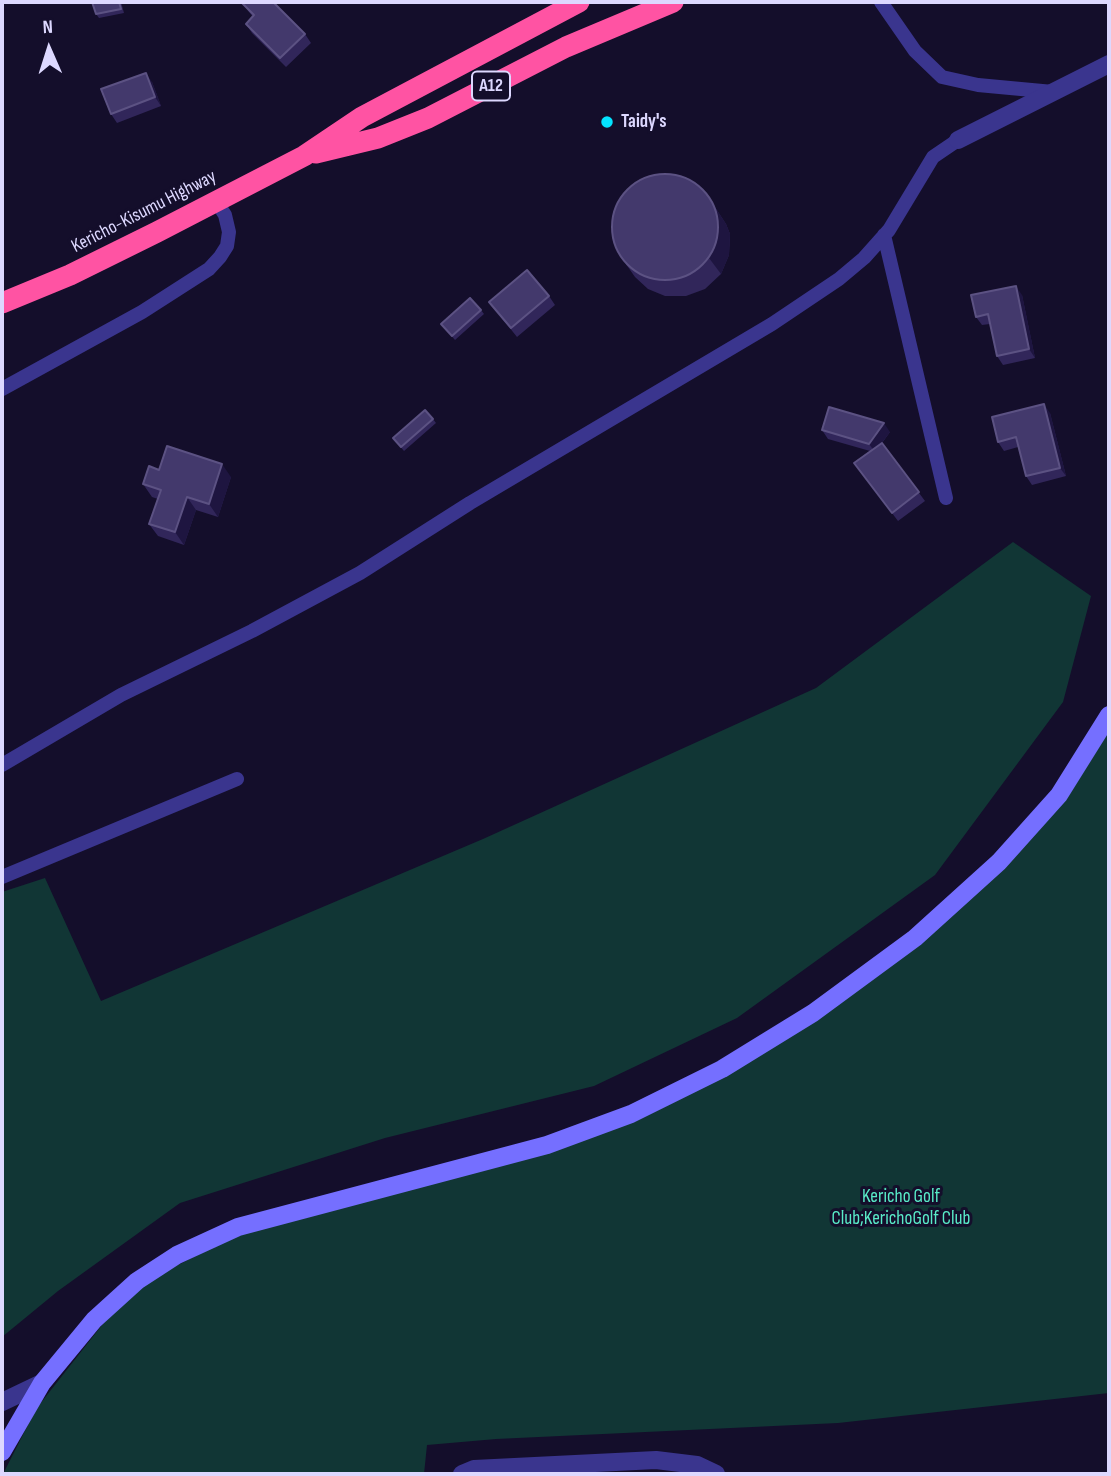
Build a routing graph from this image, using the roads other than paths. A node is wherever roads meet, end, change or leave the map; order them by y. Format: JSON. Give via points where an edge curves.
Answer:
{"nodes":[{"id":1,"x":579,"y":2,"type":"edge"},
{"id":2,"x":673,"y":2,"type":"edge"},
{"id":3,"x":881,"y":2,"type":"edge"},
{"id":4,"x":1109,"y":64,"type":"edge"},
{"id":5,"x":1053,"y":92,"type":"junction"},
{"id":6,"x":958,"y":140,"type":"joint"},
{"id":7,"x":304,"y":156,"type":"junction"},
{"id":8,"x":216,"y":201,"type":"junction"},
{"id":9,"x":884,"y":235,"type":"junction"},
{"id":10,"x":2,"y":303,"type":"edge"},
{"id":11,"x":2,"y":389,"type":"edge"},
{"id":12,"x":946,"y":498,"type":"dead end"},
{"id":13,"x":1109,"y":715,"type":"edge"},
{"id":14,"x":2,"y":765,"type":"edge"},
{"id":15,"x":237,"y":779,"type":"dead end"},
{"id":16,"x":2,"y":877,"type":"edge"},
{"id":17,"x":42,"y":1383,"type":"junction"},
{"id":18,"x":2,"y":1402,"type":"edge"},
{"id":19,"x":2,"y":1452,"type":"edge"},
{"id":20,"x":462,"y":1474,"type":"edge"},
{"id":21,"x":716,"y":1474,"type":"edge"}],
"edges":[{"from":1,"to":7,"type":"highway","name":"Kericho-Kisumu Highway","number":"A12","via":[[362,117]]},
{"from":2,"to":7,"type":"highway","name":"Kericho-Kisumu Highway","number":"A12","via":[[566,47],[428,118],[378,138]]},
{"from":3,"to":5,"type":"lane","via":[[915,51],[942,77]]},
{"from":4,"to":5,"type":"street"},
{"from":5,"to":6,"type":"street"},
{"from":6,"to":9,"type":"lane","via":[[933,157]]},
{"from":7,"to":8,"type":"highway","name":"Kericho-Kisumu Highway","number":"A12"},
{"from":8,"to":10,"type":"highway","name":"Kericho-Kisumu Highway","number":"A12","via":[[82,269]]},
{"from":8,"to":11,"type":"lane","via":[[229,232],[227,246],[209,269],[142,312]]},
{"from":9,"to":12,"type":"lane"},
{"from":9,"to":14,"type":"lane","via":[[839,279],[772,324],[360,573],[121,695]]},
{"from":13,"to":17,"type":"street","via":[[1059,795],[999,862],[915,938],[802,1020],[722,1069],[631,1114],[547,1145],[238,1227],[177,1255],[137,1281],[94,1320]]},
{"from":15,"to":16,"type":"lane"},
{"from":17,"to":18,"type":"street"},
{"from":17,"to":19,"type":"street"},
{"from":20,"to":21,"type":"street","via":[[474,1469],[656,1460],[696,1465]]}]}
